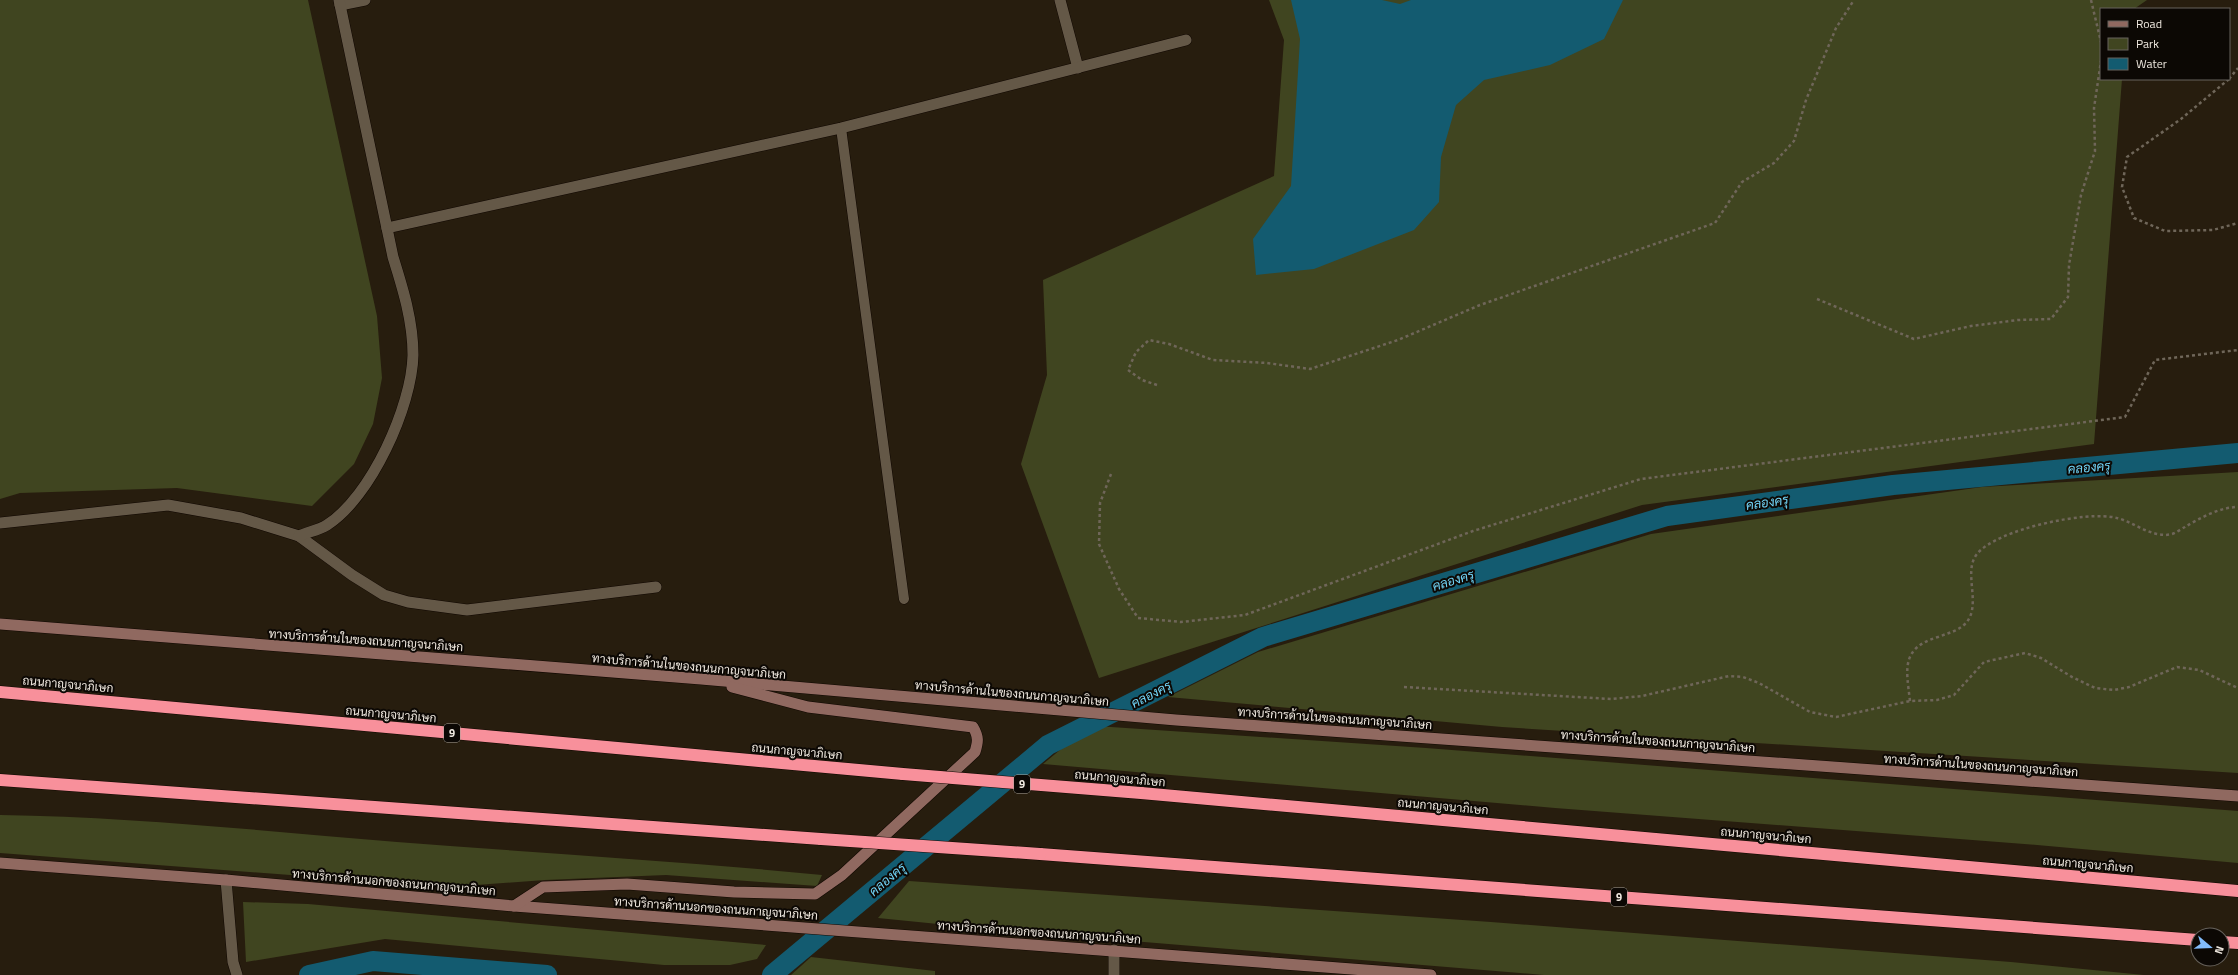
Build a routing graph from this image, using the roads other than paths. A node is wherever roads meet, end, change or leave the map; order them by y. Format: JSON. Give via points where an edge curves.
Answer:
{"nodes":[{"id":1,"x":365,"y":0,"type":"edge"},
{"id":2,"x":1060,"y":0,"type":"edge"},
{"id":3,"x":339,"y":3,"type":"edge"},
{"id":4,"x":1186,"y":40,"type":"dead end"},
{"id":5,"x":1078,"y":68,"type":"junction"},
{"id":6,"x":842,"y":128,"type":"junction"},
{"id":7,"x":387,"y":228,"type":"junction"},
{"id":8,"x":0,"y":523,"type":"edge"},
{"id":9,"x":299,"y":536,"type":"junction"},
{"id":10,"x":656,"y":587,"type":"dead end"},
{"id":11,"x":904,"y":599,"type":"dead end"},
{"id":12,"x":0,"y":624,"type":"edge"},
{"id":13,"x":700,"y":679,"type":"junction"},
{"id":14,"x":0,"y":692,"type":"edge"},
{"id":15,"x":0,"y":780,"type":"edge"},
{"id":16,"x":2238,"y":796,"type":"edge"},
{"id":17,"x":0,"y":863,"type":"edge"},
{"id":18,"x":226,"y":880,"type":"junction"},
{"id":19,"x":2238,"y":891,"type":"edge"},
{"id":20,"x":514,"y":906,"type":"junction"},
{"id":21,"x":2190,"y":939,"type":"edge"},
{"id":22,"x":1114,"y":950,"type":"junction"},
{"id":23,"x":237,"y":975,"type":"edge"},
{"id":24,"x":1114,"y":975,"type":"edge"},
{"id":25,"x":1431,"y":975,"type":"edge"}],
"edges":[{"from":1,"to":3,"type":"street"},
{"from":2,"to":5,"type":"street"},
{"from":3,"to":7,"type":"street"},
{"from":4,"to":5,"type":"street"},
{"from":5,"to":6,"type":"street"},
{"from":6,"to":7,"type":"street"},
{"from":6,"to":11,"type":"lane"},
{"from":7,"to":9,"type":"street","via":[[405,293],[411,331],[413,356],[407,397],[388,444],[368,480],[345,509],[327,525]]},
{"from":8,"to":9,"type":"street","via":[[168,504],[241,518]]},
{"from":9,"to":10,"type":"street","via":[[384,595],[408,602],[467,610]]},
{"from":12,"to":13,"type":"main road","name":"ทางบริการด้านในของถนนกาญจนาภิเษก"},
{"from":13,"to":16,"type":"main road","name":"ทางบริการด้านในของถนนกาญจนาภิเษก","via":[[1176,720]]},
{"from":13,"to":20,"type":"main road","via":[[808,707],[973,727],[978,734],[978,741],[975,752],[842,875],[815,894],[734,892],[627,884],[566,886],[543,887]]},
{"from":14,"to":19,"type":"highway","name":"ถนนกาญจนาภิเษก","number":"9","bridge":true},
{"from":15,"to":21,"type":"highway","number":"9","bridge":true},
{"from":17,"to":18,"type":"main road","name":"ทางบริการด้านนอกของถนนกาญจนาภิเษก"},
{"from":18,"to":20,"type":"main road","name":"ทางบริการด้านนอกของถนนกาญจนาภิเษก"},
{"from":18,"to":23,"type":"street","via":[[233,962]]},
{"from":20,"to":22,"type":"main road","name":"ทางบริการด้านนอกของถนนกาญจนาภิเษก"},
{"from":22,"to":24,"type":"street"},
{"from":22,"to":25,"type":"main road","name":"ทางบริการด้านนอกของถนนกาญจนาภิเษก"}]}
